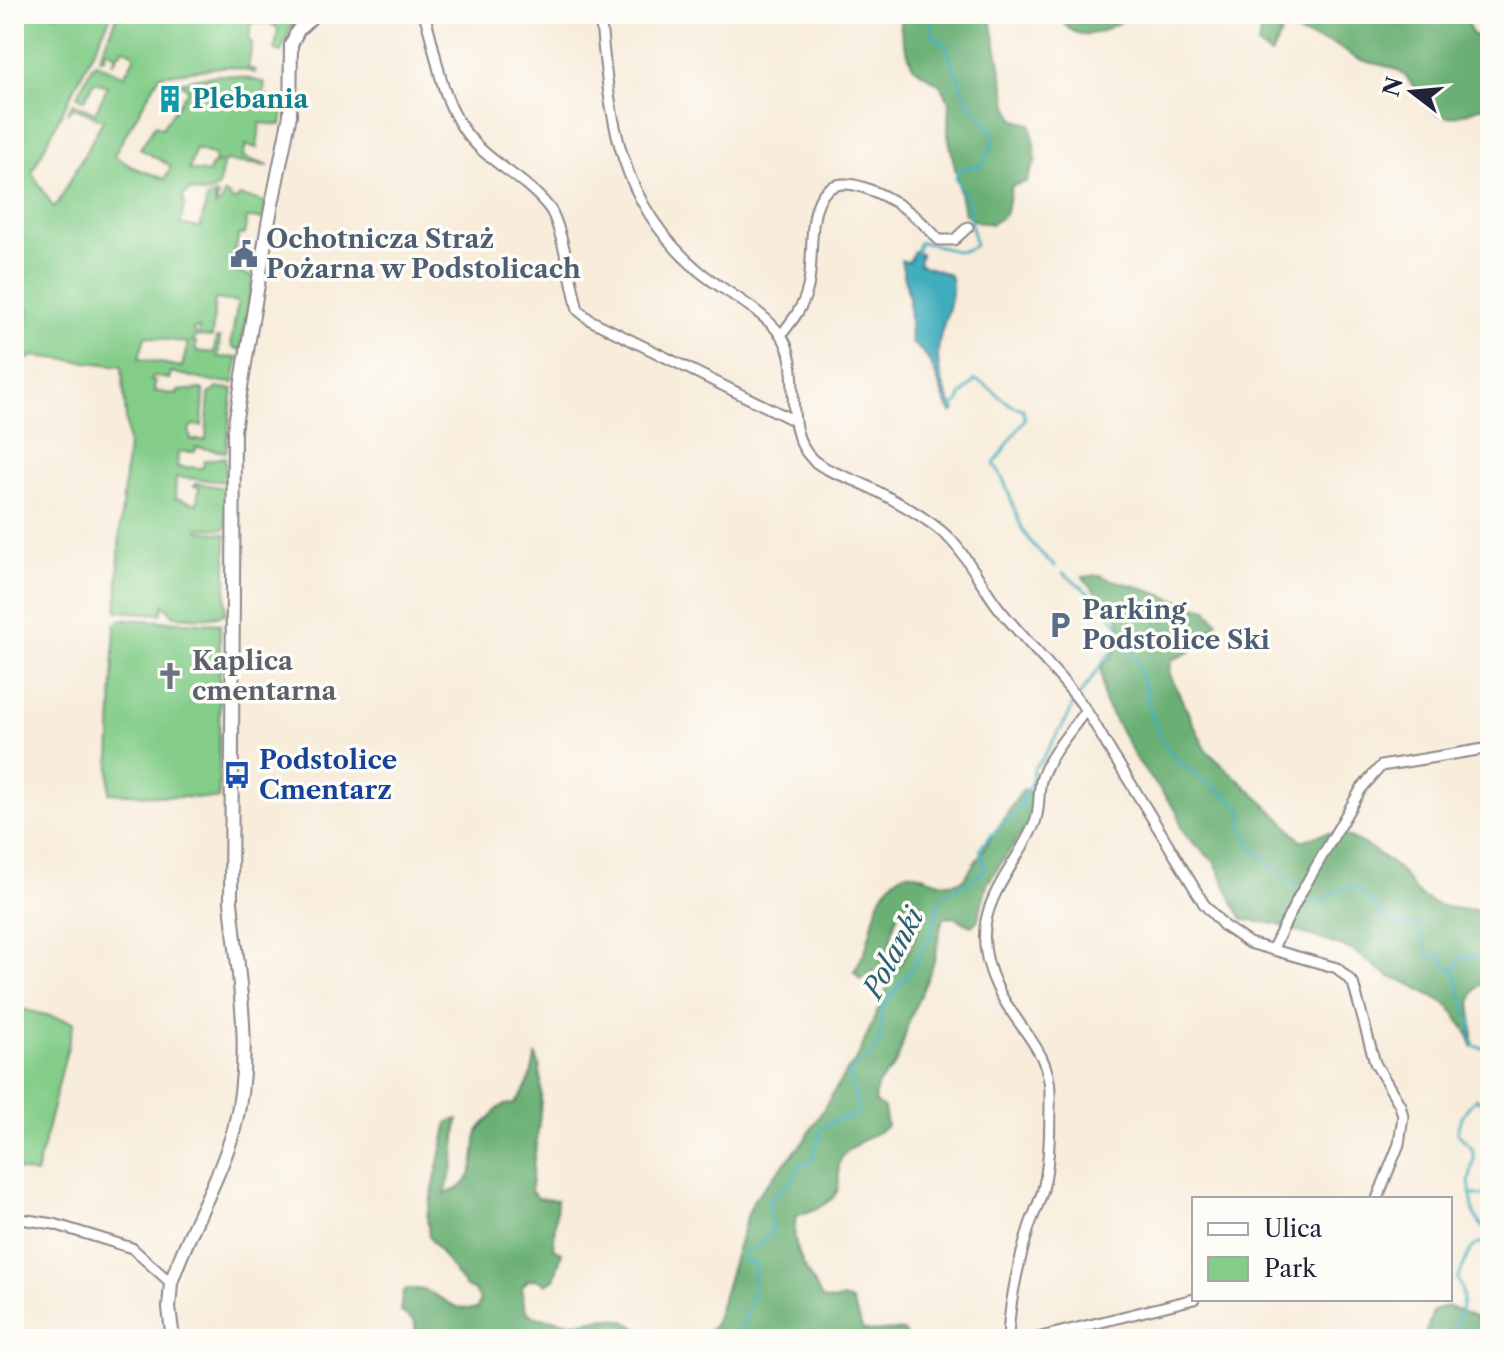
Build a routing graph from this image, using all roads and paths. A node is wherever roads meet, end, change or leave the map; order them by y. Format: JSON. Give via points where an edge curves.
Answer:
{"nodes":[{"id":1,"x":315,"y":14,"type":"edge"},
{"id":2,"x":424,"y":14,"type":"edge"},
{"id":3,"x":600,"y":14,"type":"edge"},
{"id":4,"x":968,"y":227,"type":"dead end"},
{"id":5,"x":781,"y":335,"type":"junction"},
{"id":6,"x":795,"y":421,"type":"junction"},
{"id":7,"x":1085,"y":711,"type":"junction"},
{"id":8,"x":1490,"y":748,"type":"edge"},
{"id":9,"x":1272,"y":950,"type":"junction"},
{"id":10,"x":1378,"y":1197,"type":"edge"},
{"id":11,"x":14,"y":1218,"type":"edge"},
{"id":12,"x":171,"y":1283,"type":"junction"},
{"id":13,"x":1192,"y":1299,"type":"edge"},
{"id":14,"x":173,"y":1339,"type":"edge"},
{"id":15,"x":1008,"y":1339,"type":"edge"},
{"id":16,"x":1033,"y":1339,"type":"edge"}],
"edges":[{"from":1,"to":12,"type":"street","via":[[291,45],[290,115],[234,430],[231,902],[241,977],[240,1093],[233,1131]]},
{"from":2,"to":6,"type":"street","via":[[449,104],[481,152],[551,210],[578,310]]},
{"from":3,"to":5,"type":"street","via":[[618,136],[628,177],[645,210],[667,241],[699,271]]},
{"from":4,"to":5,"type":"street","via":[[954,240],[939,240],[897,203],[873,191],[852,183],[828,187],[821,193],[812,228],[809,287]]},
{"from":5,"to":6,"type":"street","via":[[789,353]]},
{"from":6,"to":7,"type":"street","via":[[813,460],[866,485],[951,541]]},
{"from":7,"to":9,"type":"street","via":[[1214,917],[1249,943]]},
{"from":7,"to":15,"type":"street","via":[[1045,769],[1036,821],[1000,880],[986,916],[984,941],[992,978],[1050,1075],[1044,1185],[1028,1229]]},
{"from":8,"to":9,"type":"street","via":[[1381,766],[1361,789]]},
{"from":9,"to":10,"type":"street","via":[[1337,968],[1353,983],[1375,1063],[1403,1116],[1399,1144]]},
{"from":11,"to":12,"type":"street","via":[[54,1224],[132,1248]]},
{"from":12,"to":14,"type":"street"},
{"from":13,"to":16,"type":"street"}]}
